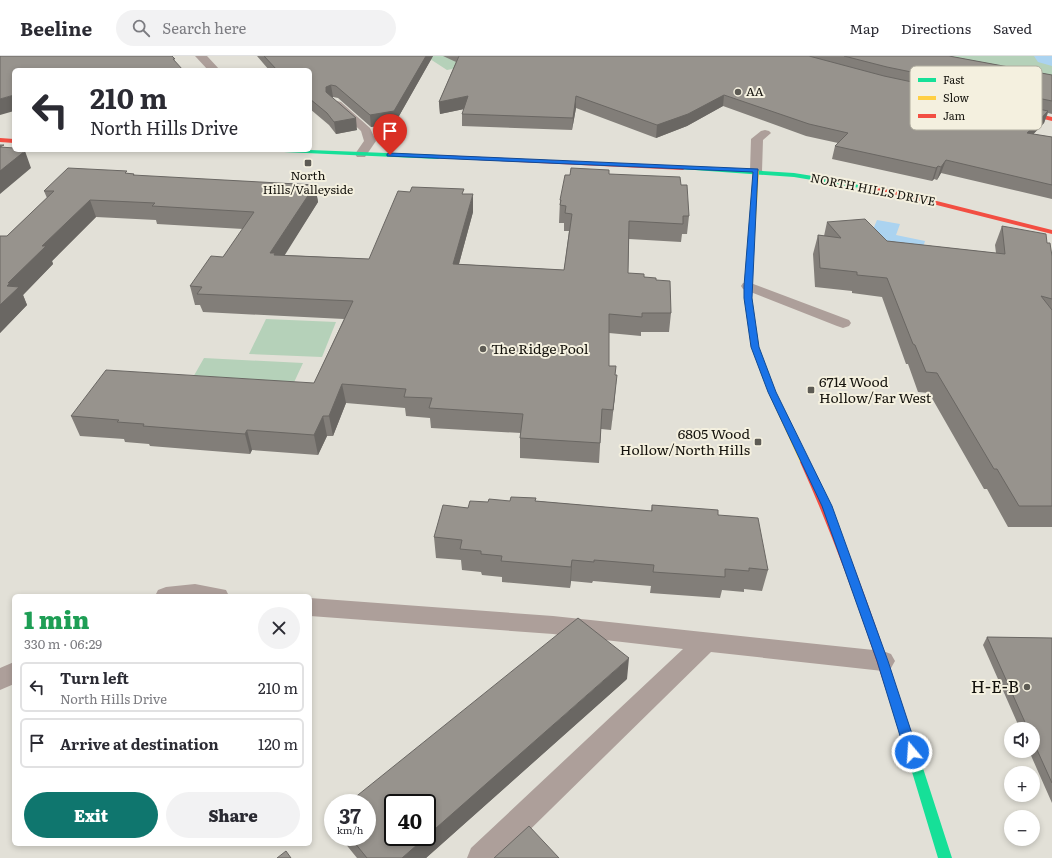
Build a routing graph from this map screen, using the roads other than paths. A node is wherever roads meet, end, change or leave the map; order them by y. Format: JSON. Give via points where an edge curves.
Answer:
{"nodes":[{"id":1,"x":201,"y":56,"type":"edge"},
{"id":2,"x":212,"y":68,"type":"edge"},
{"id":3,"x":334,"y":101,"type":"edge"},
{"id":4,"x":1042,"y":117,"type":"edge"},
{"id":5,"x":1052,"y":119,"type":"edge"},
{"id":6,"x":765,"y":133,"type":"dead end"},
{"id":7,"x":0,"y":140,"type":"edge"},
{"id":8,"x":12,"y":140,"type":"edge"},
{"id":9,"x":312,"y":151,"type":"edge"},
{"id":10,"x":361,"y":154,"type":"junction"},
{"id":11,"x":756,"y":171,"type":"junction"},
{"id":12,"x":1052,"y":232,"type":"edge"},
{"id":13,"x":748,"y":286,"type":"junction"},
{"id":14,"x":843,"y":324,"type":"dead end"},
{"id":15,"x":185,"y":594,"type":"edge"},
{"id":16,"x":203,"y":594,"type":"edge"},
{"id":17,"x":312,"y":606,"type":"edge"},
{"id":18,"x":706,"y":643,"type":"junction"},
{"id":19,"x":883,"y":661,"type":"junction"},
{"id":20,"x":12,"y":673,"type":"edge"},
{"id":21,"x":0,"y":680,"type":"edge"},
{"id":22,"x":481,"y":858,"type":"edge"},
{"id":23,"x":945,"y":858,"type":"edge"}],
"edges":[{"from":1,"to":2,"type":"street"},
{"from":3,"to":10,"type":"lane","via":[[366,130],[370,141]]},
{"from":4,"to":5,"type":"street"},
{"from":6,"to":11,"type":"lane","via":[[757,140]]},
{"from":7,"to":8,"type":"street"},
{"from":9,"to":10,"type":"street","name":"NORTH HILLS DRIVE"},
{"from":10,"to":11,"type":"street","name":"NORTH HILLS DRIVE"},
{"from":11,"to":12,"type":"street","name":"NORTH HILLS DRIVE","via":[[829,179]]},
{"from":11,"to":13,"type":"street"},
{"from":13,"to":14,"type":"lane"},
{"from":13,"to":19,"type":"street","via":[[755,347],[772,392],[827,506]]},
{"from":15,"to":16,"type":"lane"},
{"from":17,"to":18,"type":"lane","via":[[553,625]]},
{"from":18,"to":19,"type":"lane"},
{"from":18,"to":22,"type":"lane"},
{"from":19,"to":23,"type":"street"},
{"from":20,"to":21,"type":"lane"}]}
